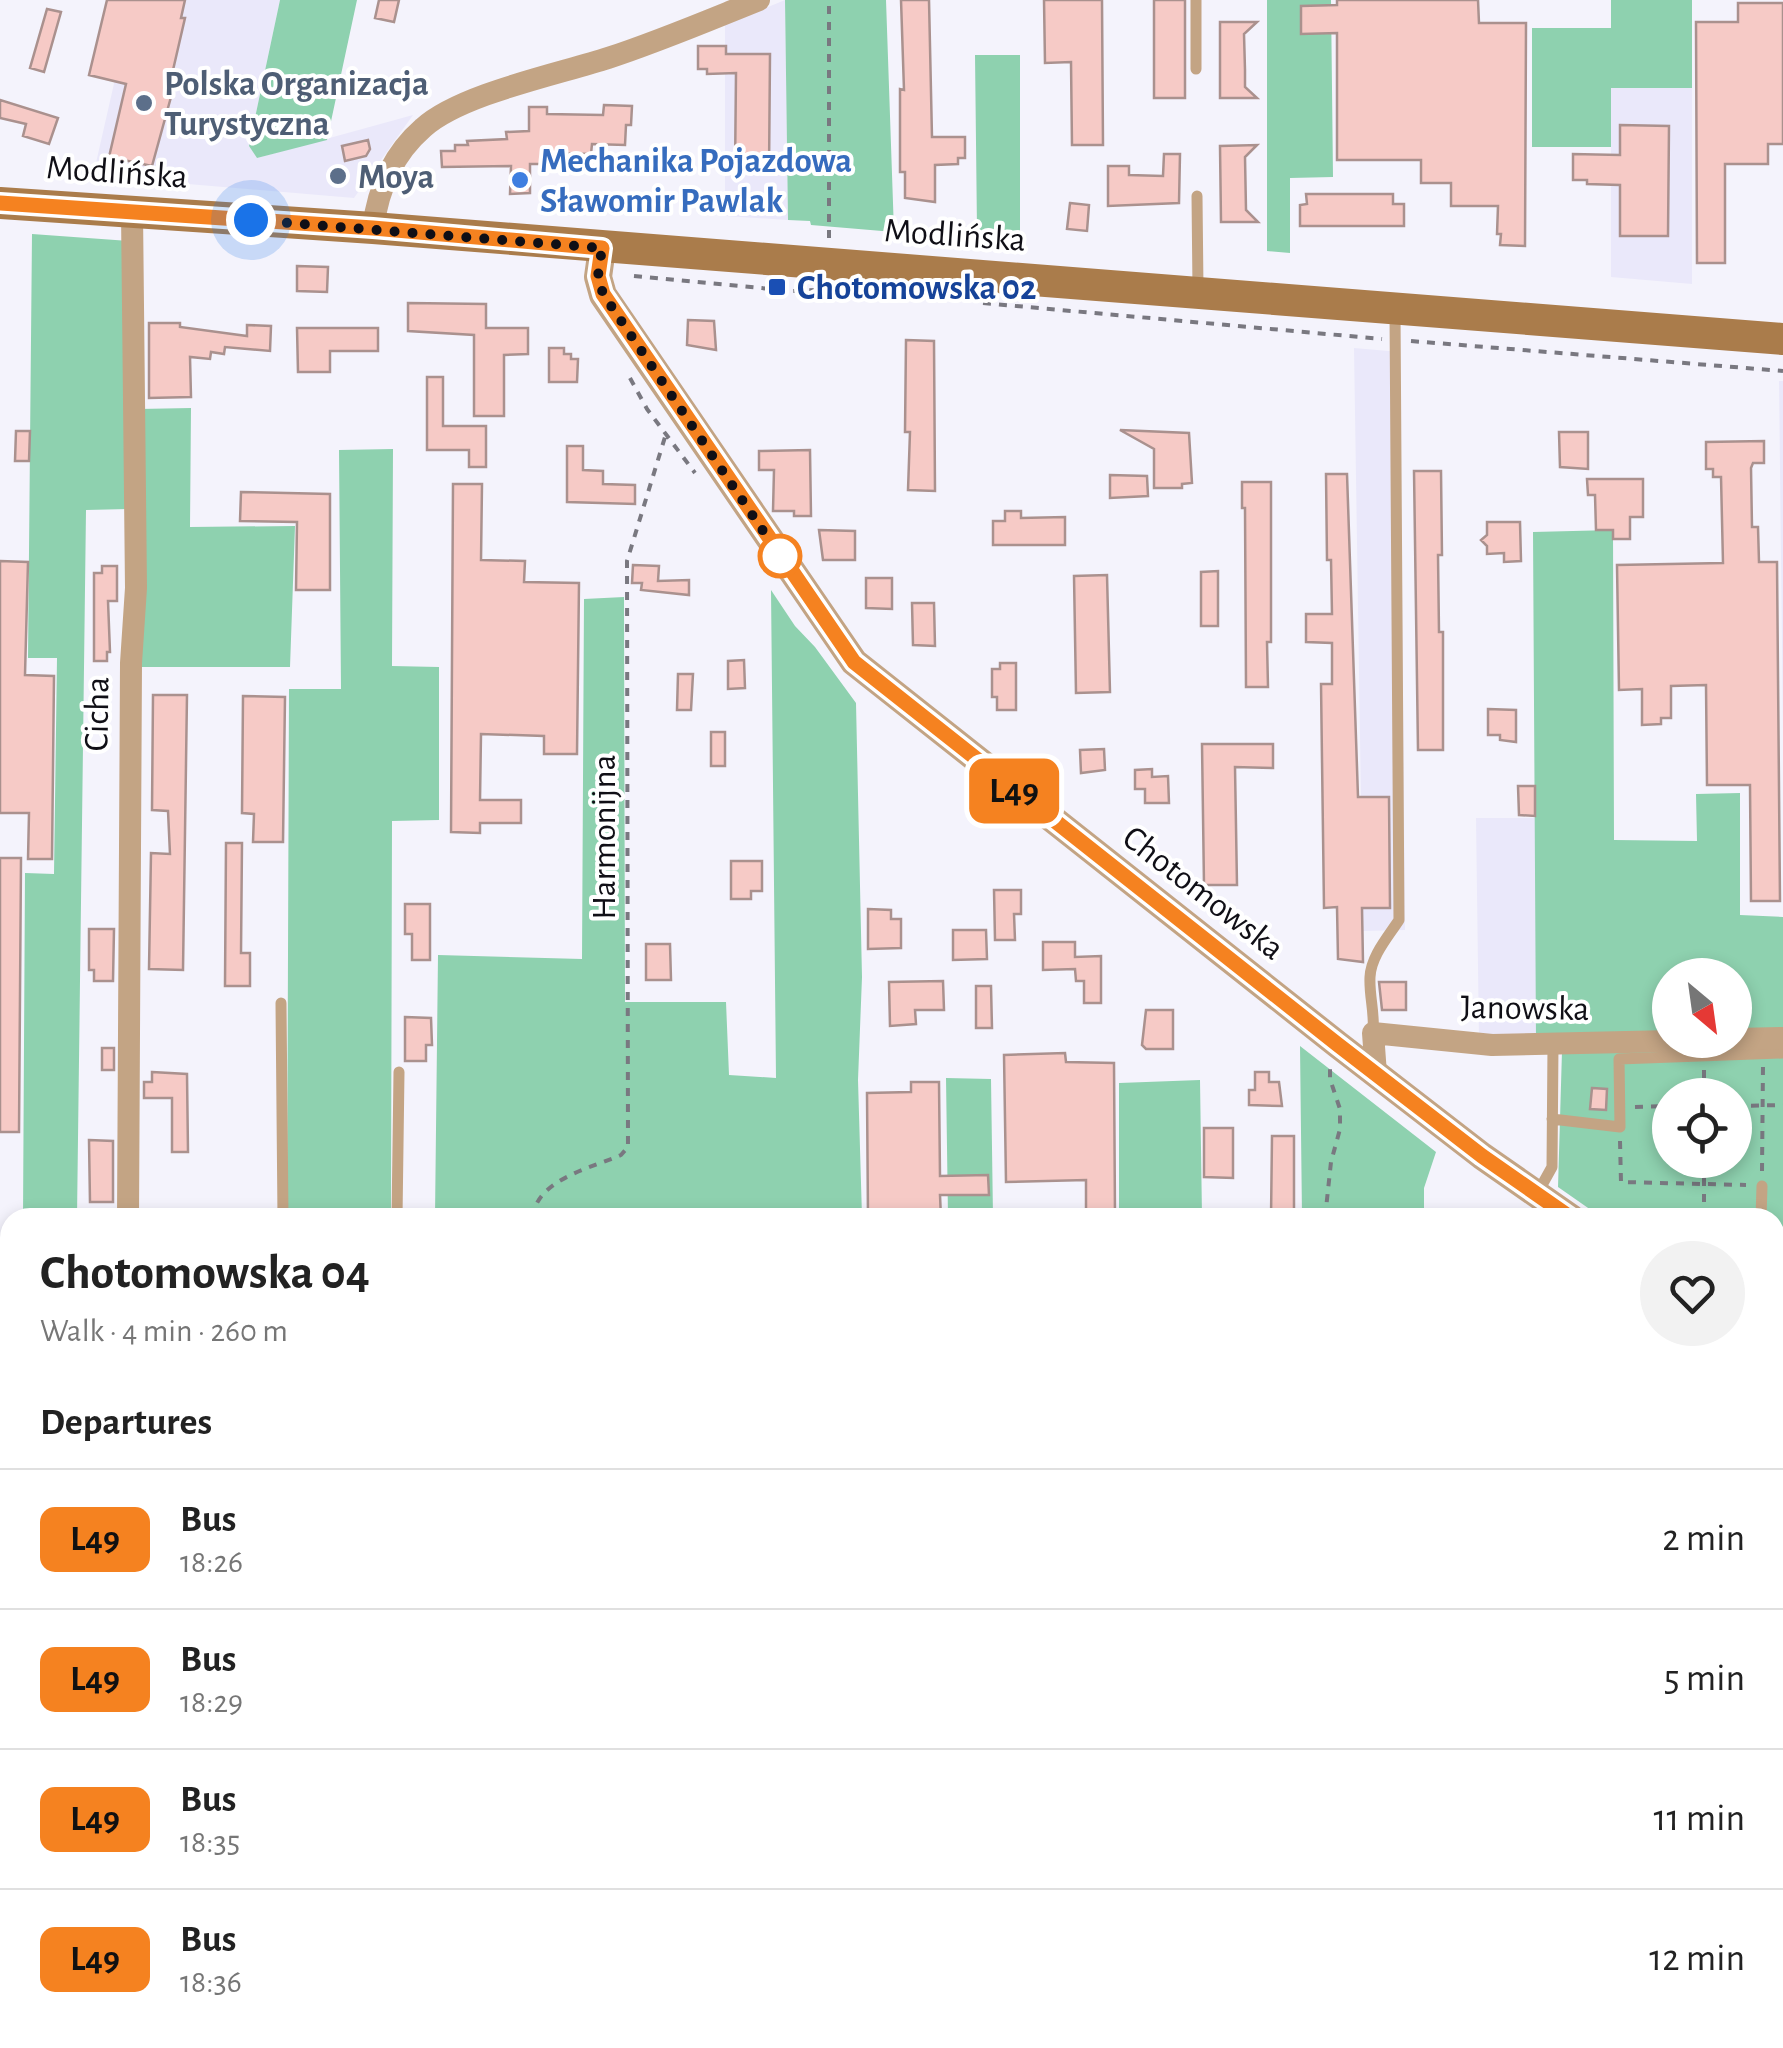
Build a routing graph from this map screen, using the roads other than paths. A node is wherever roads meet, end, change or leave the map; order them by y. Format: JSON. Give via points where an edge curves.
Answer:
{"nodes":[{"id":1,"x":759,"y":0,"type":"edge"},
{"id":2,"x":1196,"y":0,"type":"edge"},
{"id":3,"x":1196,"y":69,"type":"dead end"},
{"id":4,"x":1197,"y":196,"type":"dead end"},
{"id":5,"x":0,"y":203,"type":"edge"},
{"id":6,"x":132,"y":212,"type":"junction"},
{"id":7,"x":373,"y":228,"type":"junction"},
{"id":8,"x":602,"y":248,"type":"junction"},
{"id":9,"x":1198,"y":294,"type":"junction"},
{"id":10,"x":1395,"y":324,"type":"junction"},
{"id":11,"x":1783,"y":338,"type":"edge"},
{"id":12,"x":281,"y":1003,"type":"dead end"},
{"id":13,"x":1372,"y":1033,"type":"junction"},
{"id":14,"x":1783,"y":1038,"type":"edge"},
{"id":15,"x":1752,"y":1039,"type":"edge"},
{"id":16,"x":1553,"y":1045,"type":"junction"},
{"id":17,"x":1652,"y":1047,"type":"edge"},
{"id":18,"x":1752,"y":1053,"type":"edge"},
{"id":19,"x":1783,"y":1053,"type":"edge"},
{"id":20,"x":1652,"y":1055,"type":"edge"},
{"id":21,"x":399,"y":1072,"type":"dead end"},
{"id":22,"x":1376,"y":1074,"type":"junction"},
{"id":23,"x":1552,"y":1120,"type":"junction"},
{"id":24,"x":1762,"y":1186,"type":"road end"},
{"id":25,"x":1537,"y":1194,"type":"junction"},
{"id":26,"x":128,"y":1208,"type":"edge"},
{"id":27,"x":283,"y":1208,"type":"edge"},
{"id":28,"x":397,"y":1208,"type":"edge"},
{"id":29,"x":1556,"y":1208,"type":"edge"},
{"id":30,"x":1761,"y":1208,"type":"edge"}],
"edges":[{"from":1,"to":7,"type":"street","via":[[438,116],[388,172]]},
{"from":2,"to":3,"type":"lane"},
{"from":4,"to":9,"type":"lane"},
{"from":5,"to":6,"type":"main road","name":"Modlińska"},
{"from":6,"to":7,"type":"main road","name":"Modlińska"},
{"from":6,"to":26,"type":"street","name":"Cicha","via":[[136,588]]},
{"from":7,"to":8,"type":"main road","name":"Modlińska"},
{"from":8,"to":9,"type":"main road","name":"Modlińska"},
{"from":8,"to":22,"type":"street","name":"Chotomowska","via":[[603,294],[854,662]]},
{"from":9,"to":10,"type":"main road","name":"Modlińska"},
{"from":10,"to":11,"type":"main road","name":"Modlińska"},
{"from":10,"to":13,"type":"lane","via":[[1399,920],[1370,976]]},
{"from":12,"to":27,"type":"lane"},
{"from":13,"to":16,"type":"street","name":"Janowska"},
{"from":13,"to":22,"type":"street"},
{"from":14,"to":15,"type":"street"},
{"from":16,"to":17,"type":"street","name":"Janowska"},
{"from":16,"to":23,"type":"lane"},
{"from":18,"to":19,"type":"lane"},
{"from":20,"to":23,"type":"lane","via":[[1619,1059],[1620,1126]]},
{"from":21,"to":28,"type":"lane"},
{"from":22,"to":25,"type":"street","name":"Chotomowska"},
{"from":23,"to":25,"type":"lane","via":[[1552,1167]]},
{"from":24,"to":30,"type":"lane"},
{"from":25,"to":29,"type":"street","name":"Chotomowska"}]}
